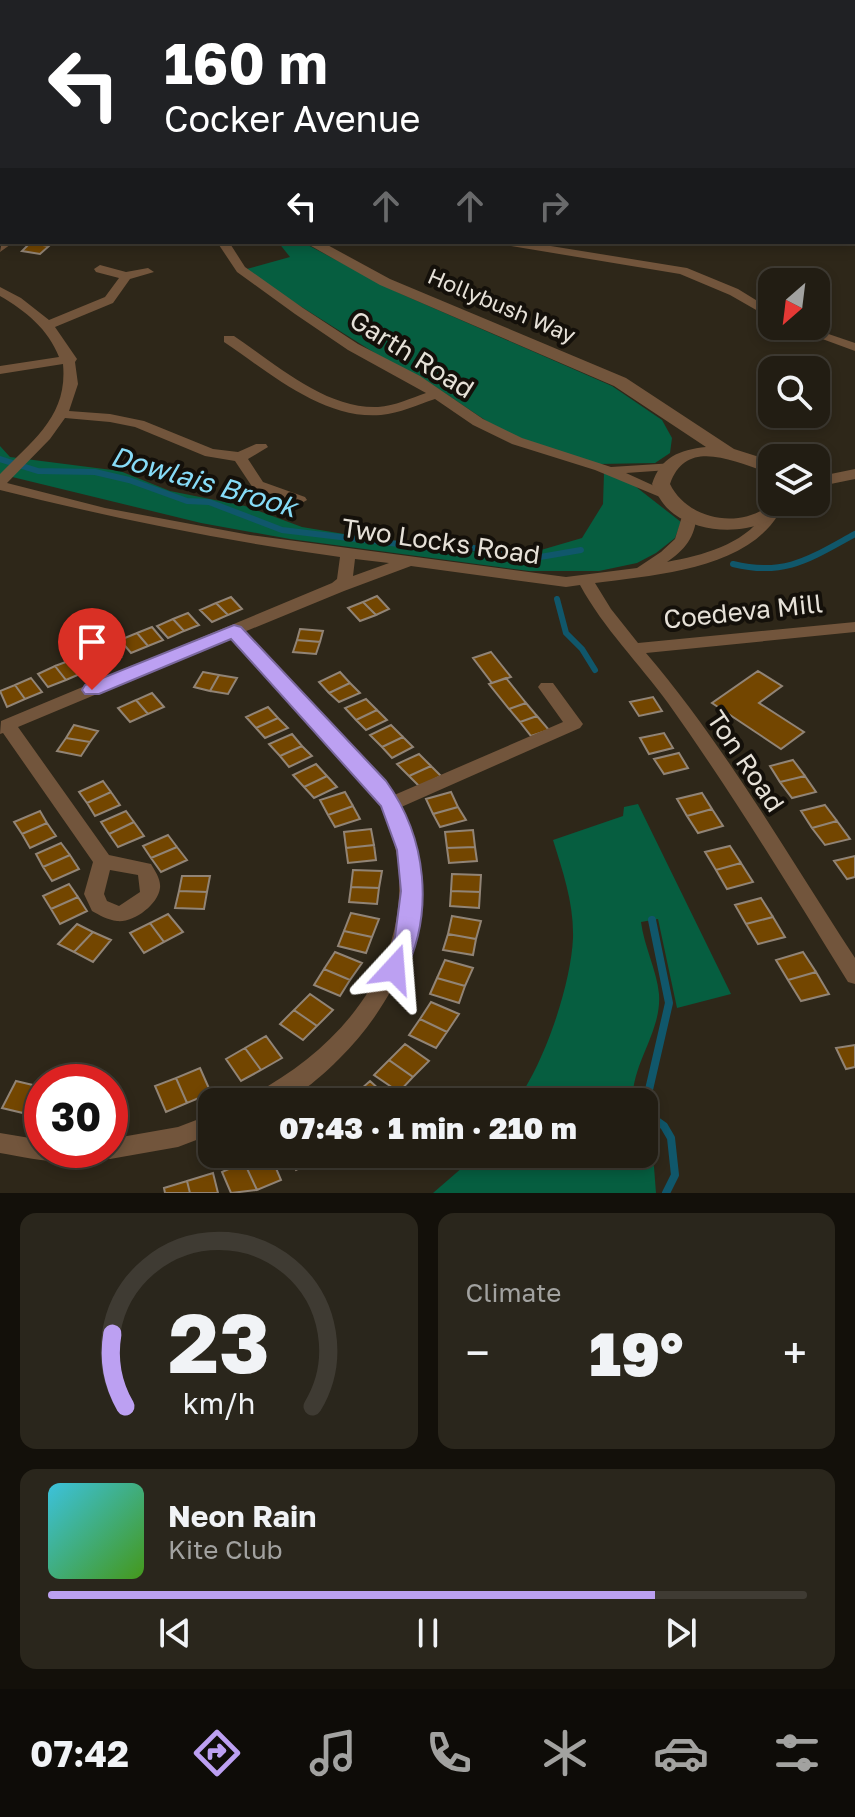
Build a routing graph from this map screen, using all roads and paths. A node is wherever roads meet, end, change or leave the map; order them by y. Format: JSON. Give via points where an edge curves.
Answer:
{"nodes":[{"id":1,"x":224,"y":244,"type":"edge"},
{"id":2,"x":315,"y":244,"type":"edge"},
{"id":3,"x":517,"y":244,"type":"edge"},
{"id":4,"x":100,"y":269,"type":"dead end"},
{"id":5,"x":148,"y":272,"type":"dead end"},
{"id":6,"x":126,"y":276,"type":"junction"},
{"id":7,"x":0,"y":291,"type":"edge"},
{"id":8,"x":758,"y":307,"type":"edge"},
{"id":9,"x":46,"y":326,"type":"junction"},
{"id":10,"x":229,"y":339,"type":"dead end"},
{"id":11,"x":830,"y":339,"type":"edge"},
{"id":12,"x":855,"y":347,"type":"edge"},
{"id":13,"x":70,"y":359,"type":"junction"},
{"id":14,"x":0,"y":370,"type":"edge"},
{"id":15,"x":436,"y":394,"type":"junction"},
{"id":16,"x":61,"y":414,"type":"junction"},
{"id":17,"x":673,"y":415,"type":"junction"},
{"id":18,"x":261,"y":447,"type":"dead end"},
{"id":19,"x":727,"y":452,"type":"junction"},
{"id":20,"x":240,"y":457,"type":"junction"},
{"id":21,"x":674,"y":462,"type":"junction"},
{"id":22,"x":758,"y":462,"type":"edge"},
{"id":23,"x":600,"y":467,"type":"junction"},
{"id":24,"x":830,"y":473,"type":"edge"},
{"id":25,"x":854,"y":474,"type":"edge"},
{"id":26,"x":830,"y":479,"type":"edge"},
{"id":27,"x":3,"y":480,"type":"edge"},
{"id":28,"x":665,"y":494,"type":"junction"},
{"id":29,"x":300,"y":500,"type":"dead end"},
{"id":30,"x":689,"y":513,"type":"junction"},
{"id":31,"x":758,"y":515,"type":"edge"},
{"id":32,"x":771,"y":516,"type":"edge"},
{"id":33,"x":348,"y":552,"type":"junction"},
{"id":34,"x":412,"y":560,"type":"junction"},
{"id":35,"x":641,"y":572,"type":"junction"},
{"id":36,"x":586,"y":581,"type":"junction"},
{"id":37,"x":338,"y":587,"type":"junction"},
{"id":38,"x":855,"y":627,"type":"edge"},
{"id":39,"x":234,"y":631,"type":"junction"},
{"id":40,"x":636,"y":649,"type":"junction"},
{"id":41,"x":547,"y":687,"type":"dead end"},
{"id":42,"x":3,"y":726,"type":"edge"},
{"id":43,"x":391,"y":804,"type":"junction"},
{"id":44,"x":103,"y":861,"type":"dead end"},
{"id":45,"x":855,"y":976,"type":"edge"},
{"id":46,"x":282,"y":1088,"type":"edge"},
{"id":47,"x":198,"y":1129,"type":"edge"},
{"id":48,"x":0,"y":1143,"type":"edge"},
{"id":49,"x":128,"y":1146,"type":"edge"},
{"id":50,"x":24,"y":1147,"type":"edge"}],
"edges":[{"from":1,"to":15,"type":"street","name":"Garth Road","via":[[252,278],[353,347]]},
{"from":2,"to":17,"type":"street","name":"Hollybush Way","via":[[385,282],[590,367]]},
{"from":3,"to":8,"type":"street","via":[[683,271]]},
{"from":4,"to":6,"type":"street"},
{"from":5,"to":6,"type":"street"},
{"from":6,"to":9,"type":"street","via":[[109,300]]},
{"from":7,"to":9,"type":"street"},
{"from":9,"to":13,"type":"street"},
{"from":10,"to":15,"type":"street","via":[[238,352],[316,393],[360,409],[389,409]]},
{"from":11,"to":12,"type":"street"},
{"from":13,"to":14,"type":"street"},
{"from":13,"to":16,"type":"street","via":[[73,378]]},
{"from":15,"to":23,"type":"street","name":"Garth Road","via":[[517,441]]},
{"from":16,"to":20,"type":"street","via":[[139,424],[210,453]]},
{"from":16,"to":27,"type":"street"},
{"from":17,"to":19,"type":"street","name":"Hollybush Way"},
{"from":17,"to":21,"type":"street","via":[[683,438]]},
{"from":18,"to":20,"type":"street"},
{"from":19,"to":21,"type":"street","name":"Hollybush Way","via":[[700,452]]},
{"from":19,"to":22,"type":"street","name":"Hollybush Way"},
{"from":20,"to":29,"type":"street","via":[[258,485]]},
{"from":21,"to":23,"type":"street","name":"Garth Road","via":[[642,469]]},
{"from":21,"to":28,"type":"street","via":[[662,476]]},
{"from":23,"to":28,"type":"street","name":"Garth Road"},
{"from":24,"to":25,"type":"street"},
{"from":25,"to":26,"type":"street"},
{"from":27,"to":33,"type":"street","name":"Two Locks Road","via":[[181,527]]},
{"from":28,"to":30,"type":"street"},
{"from":30,"to":31,"type":"street","via":[[736,523]]},
{"from":30,"to":35,"type":"street","name":"Two Locks Road","via":[[691,524],[682,541]]},
{"from":32,"to":35,"type":"street","name":"Two Locks Road","via":[[758,532],[718,553]]},
{"from":33,"to":34,"type":"street","name":"Two Locks Road"},
{"from":33,"to":37,"type":"street","via":[[345,580]]},
{"from":34,"to":36,"type":"street","name":"Two Locks Road"},
{"from":34,"to":37,"type":"street"},
{"from":35,"to":36,"type":"street","name":"Two Locks Road"},
{"from":36,"to":40,"type":"street","name":"Ton Road","via":[[599,607]]},
{"from":37,"to":39,"type":"street"},
{"from":38,"to":40,"type":"street","name":"Coedeva Mill"},
{"from":39,"to":42,"type":"street"},
{"from":39,"to":43,"type":"street"},
{"from":40,"to":45,"type":"street","name":"Ton Road","via":[[735,789]]},
{"from":41,"to":43,"type":"street","via":[[574,724]]},
{"from":42,"to":44,"type":"street"},
{"from":43,"to":46,"type":"street","via":[[408,850],[412,891],[407,937],[372,1008],[349,1036],[320,1064]]},
{"from":47,"to":49,"type":"street"},
{"from":48,"to":50,"type":"street"}]}
